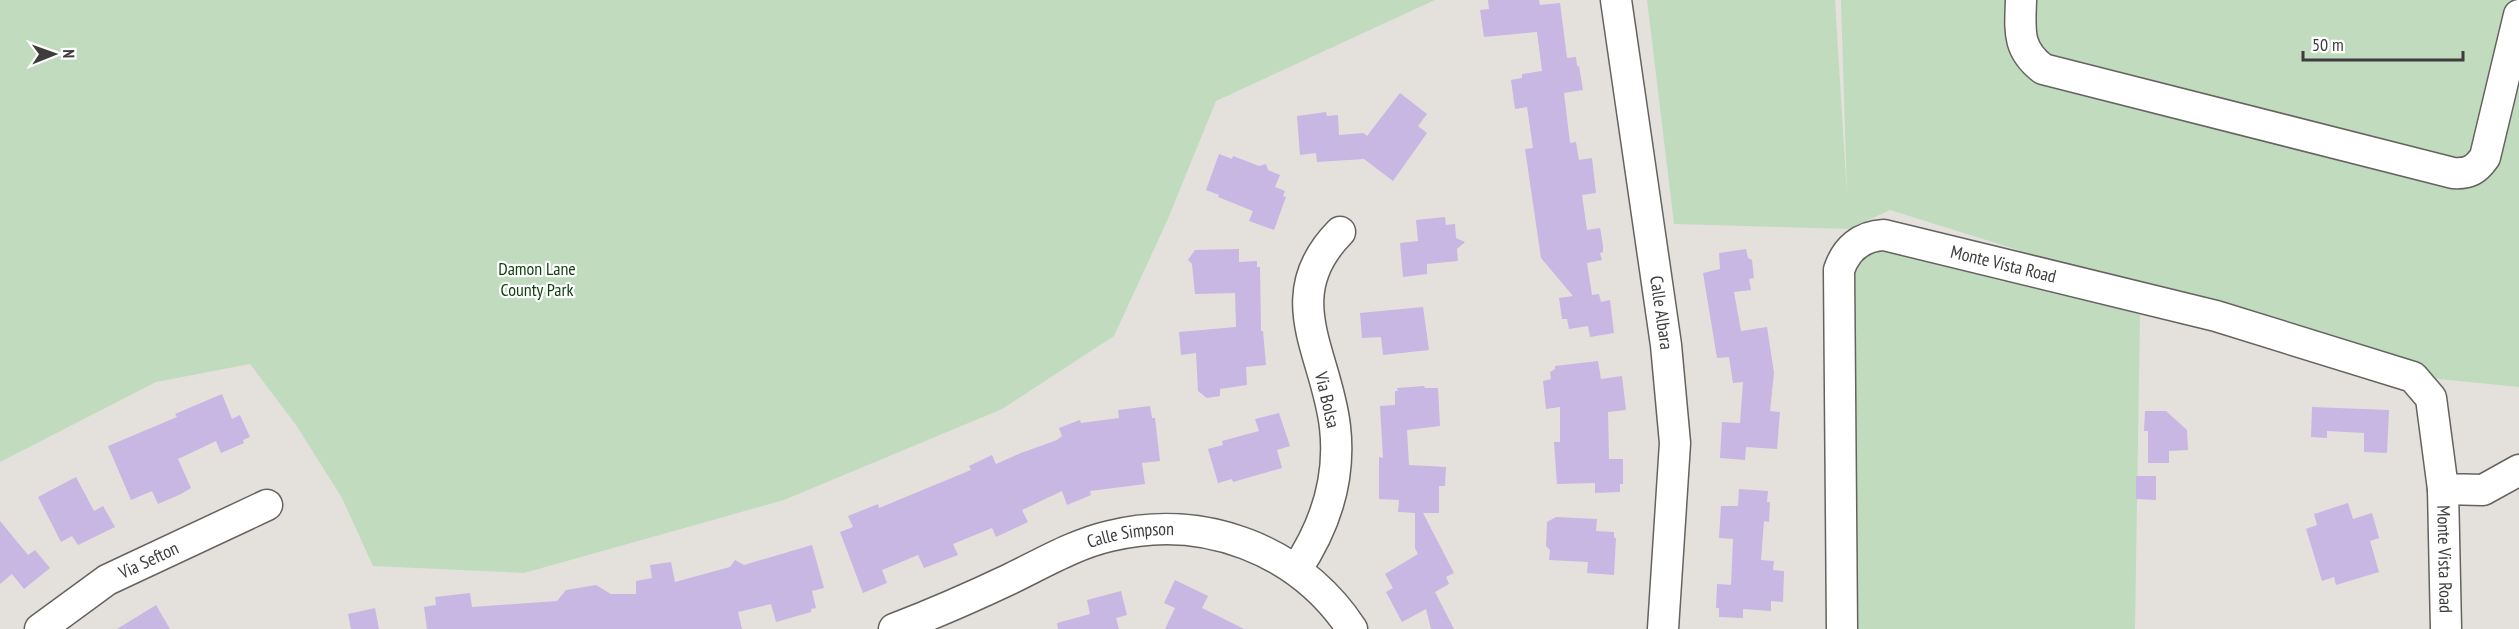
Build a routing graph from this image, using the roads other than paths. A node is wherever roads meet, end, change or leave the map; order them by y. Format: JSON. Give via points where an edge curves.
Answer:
{"nodes":[{"id":1,"x":1616,"y":0,"type":"edge"},
{"id":2,"x":2021,"y":0,"type":"edge"},
{"id":3,"x":2519,"y":15,"type":"edge"},
{"id":4,"x":1340,"y":232,"type":"dead end"},
{"id":5,"x":2519,"y":470,"type":"edge"},
{"id":6,"x":2443,"y":489,"type":"junction"},
{"id":7,"x":267,"y":505,"type":"dead end"},
{"id":8,"x":1296,"y":570,"type":"junction"},
{"id":9,"x":40,"y":629,"type":"edge"},
{"id":10,"x":894,"y":629,"type":"edge"},
{"id":11,"x":1352,"y":629,"type":"edge"},
{"id":12,"x":1663,"y":629,"type":"edge"},
{"id":13,"x":1842,"y":629,"type":"edge"},
{"id":14,"x":2446,"y":629,"type":"edge"}],
"edges":[{"from":1,"to":12,"type":"street","name":"Calle Albara","via":[[1666,345],[1675,443]]},
{"from":2,"to":3,"type":"street","via":[[2024,50],[2043,69],[2453,173],[2477,169],[2485,157]]},
{"from":4,"to":8,"type":"street","name":"Via Bolsa","via":[[1322,253],[1307,295],[1309,327],[1331,405],[1336,437],[1335,471],[1318,533]]},
{"from":5,"to":6,"type":"street","name":"Monte Vista Road","via":[[2483,489]]},
{"from":6,"to":13,"type":"street","name":"Monte Vista Road","via":[[2431,398],[2413,376],[2216,316],[1884,235],[1873,236],[1847,252],[1839,270]]},
{"from":6,"to":14,"type":"street","name":"Monte Vista Road"},
{"from":7,"to":9,"type":"street","name":"Via Sefton","via":[[107,580]]},
{"from":8,"to":10,"type":"street","name":"Calle Simpson","via":[[1227,536],[1180,529],[1132,531],[1086,543],[956,605]]},
{"from":8,"to":11,"type":"street","name":"Calle Simpson","via":[[1335,605]]}]}
